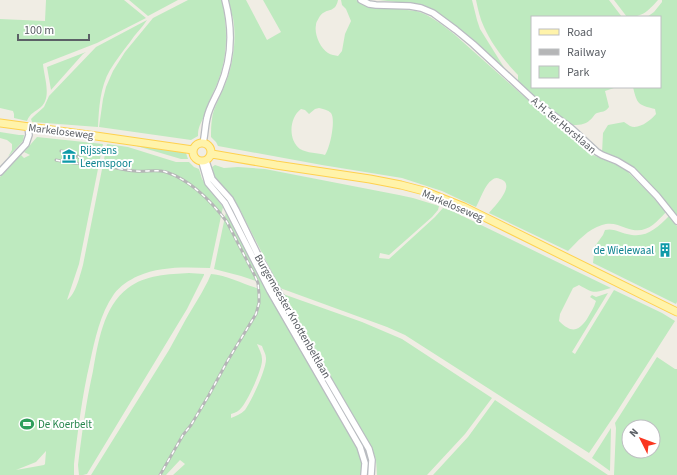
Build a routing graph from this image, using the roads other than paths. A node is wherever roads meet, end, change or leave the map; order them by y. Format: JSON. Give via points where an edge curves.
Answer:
{"nodes":[{"id":1,"x":225,"y":0,"type":"edge"},
{"id":2,"x":361,"y":0,"type":"edge"},
{"id":3,"x":0,"y":123,"type":"edge"},
{"id":4,"x":28,"y":127,"type":"junction"},
{"id":5,"x":204,"y":143,"type":"junction"},
{"id":6,"x":193,"y":150,"type":"junction"},
{"id":7,"x":212,"y":154,"type":"junction"},
{"id":8,"x":204,"y":161,"type":"junction"},
{"id":9,"x":0,"y":172,"type":"edge"},
{"id":10,"x":677,"y":221,"type":"edge"},
{"id":11,"x":677,"y":312,"type":"edge"},
{"id":12,"x":340,"y":398,"type":"junction"},
{"id":13,"x":334,"y":401,"type":"junction"},
{"id":14,"x":364,"y":475,"type":"edge"},
{"id":15,"x":371,"y":475,"type":"edge"}],
"edges":[{"from":1,"to":5,"type":"street","via":[[230,23],[230,50],[223,81],[207,117]]},
{"from":2,"to":10,"type":"street","name":"A.H. ter Horstlaan","via":[[376,5],[421,8],[446,22],[538,104],[571,128],[602,156],[618,161],[632,170]]},
{"from":3,"to":4,"type":"main road","name":"Markeloseweg"},
{"from":4,"to":6,"type":"main road","name":"Markeloseweg"},
{"from":4,"to":9,"type":"street","via":[[26,144]]},
{"from":5,"to":6,"type":"main road","via":[[196,145]]},
{"from":5,"to":7,"type":"main road","via":[[210,146]]},
{"from":6,"to":8,"type":"main road","via":[[196,159]]},
{"from":7,"to":8,"type":"main road"},
{"from":7,"to":11,"type":"main road","name":"Markeloseweg","via":[[370,179],[424,191]]},
{"from":8,"to":12,"type":"street","name":"Burgemeester Knottenbeltlaan","via":[[212,179],[227,195],[236,210],[301,332]]},
{"from":8,"to":13,"type":"street","name":"Burgemeester Knottenbeltlaan","via":[[208,182],[225,203],[270,291]]},
{"from":12,"to":13,"type":"street"},
{"from":12,"to":15,"type":"street","name":"Burgemeester Knottenbeltlaan","via":[[369,450],[372,460]]},
{"from":13,"to":14,"type":"street","name":"Burgemeester Knottenbeltlaan","via":[[360,447],[365,463]]}]}
